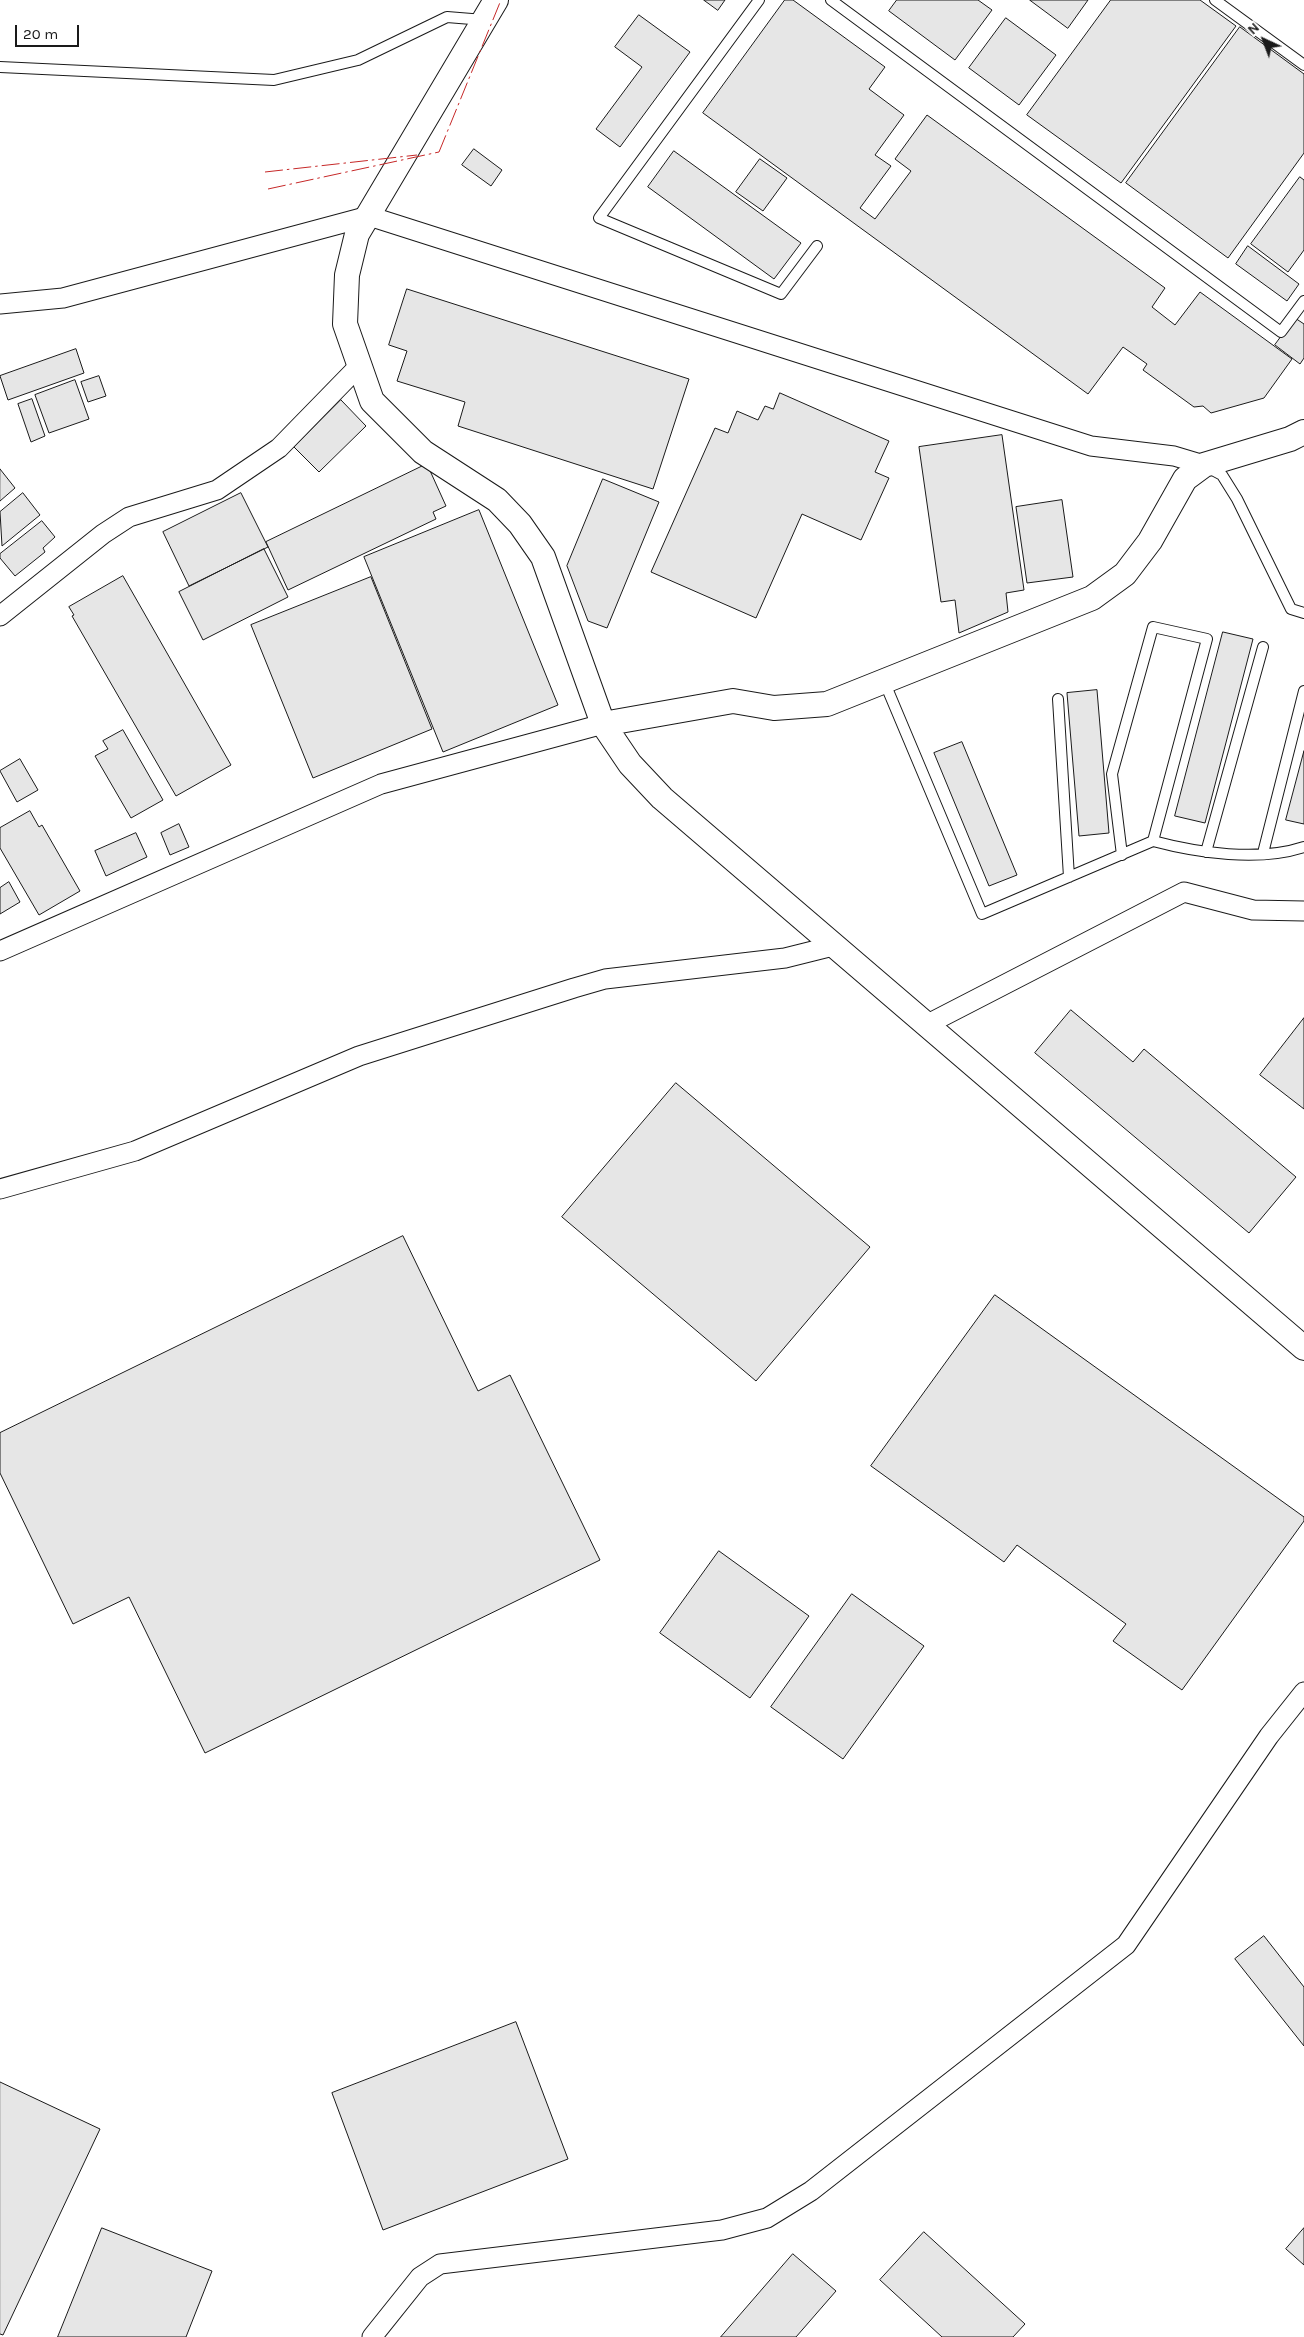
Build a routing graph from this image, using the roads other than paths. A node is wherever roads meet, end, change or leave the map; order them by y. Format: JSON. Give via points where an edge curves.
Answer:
{"nodes":[{"id":1,"x":759,"y":0,"type":"edge"},
{"id":2,"x":831,"y":0,"type":"edge"},
{"id":3,"x":1215,"y":0,"type":"edge"},
{"id":4,"x":490,"y":10,"type":"edge"},
{"id":5,"x":1304,"y":65,"type":"edge"},
{"id":6,"x":0,"y":67,"type":"edge"},
{"id":7,"x":369,"y":216,"type":"junction"},
{"id":8,"x":817,"y":246,"type":"dead end"},
{"id":9,"x":1304,"y":301,"type":"edge"},
{"id":10,"x":0,"y":304,"type":"edge"},
{"id":11,"x":360,"y":365,"type":"junction"},
{"id":12,"x":1304,"y":432,"type":"edge"},
{"id":13,"x":1204,"y":465,"type":"junction"},
{"id":14,"x":1304,"y":613,"type":"edge"},
{"id":15,"x":0,"y":616,"type":"edge"},
{"id":16,"x":1264,"y":647,"type":"dead end"},
{"id":17,"x":884,"y":681,"type":"junction"},
{"id":18,"x":1304,"y":691,"type":"edge"},
{"id":19,"x":1058,"y":699,"type":"dead end"},
{"id":20,"x":603,"y":724,"type":"junction"},
{"id":21,"x":1153,"y":841,"type":"junction"},
{"id":22,"x":1304,"y":847,"type":"edge"},
{"id":23,"x":1206,"y":852,"type":"junction"},
{"id":24,"x":1262,"y":853,"type":"junction"},
{"id":25,"x":1122,"y":855,"type":"junction"},
{"id":26,"x":1069,"y":877,"type":"junction"},
{"id":27,"x":1304,"y":911,"type":"edge"},
{"id":28,"x":834,"y":946,"type":"junction"},
{"id":29,"x":0,"y":950,"type":"edge"},
{"id":30,"x":926,"y":1025,"type":"junction"},
{"id":31,"x":0,"y":1189,"type":"edge"},
{"id":32,"x":1304,"y":1348,"type":"edge"},
{"id":33,"x":1304,"y":1692,"type":"edge"},
{"id":34,"x":372,"y":2337,"type":"edge"}],
"edges":[{"from":1,"to":8,"type":"lane","via":[[599,218],[781,294]]},
{"from":2,"to":9,"type":"lane","via":[[1281,332]]},
{"from":3,"to":5,"type":"lane"},
{"from":4,"to":6,"type":"lane","via":[[447,17],[358,60],[274,80]]},
{"from":4,"to":7,"type":"street"},
{"from":7,"to":10,"type":"street","via":[[63,298]]},
{"from":7,"to":11,"type":"street","via":[[357,234],[347,275],[345,324]]},
{"from":7,"to":13,"type":"street","via":[[1091,446],[1174,456]]},
{"from":11,"to":15,"type":"street","via":[[280,448],[217,490],[128,517]]},
{"from":11,"to":20,"type":"street","via":[[372,401],[399,430],[423,452],[498,500],[520,524],[543,558]]},
{"from":12,"to":13,"type":"street"},
{"from":13,"to":14,"type":"lane","via":[[1222,475],[1291,609]]},
{"from":13,"to":17,"type":"street","via":[[1185,479],[1150,541],[1125,574],[1092,598]]},
{"from":16,"to":23,"type":"lane"},
{"from":17,"to":20,"type":"street","via":[[827,704],[774,708],[734,701]]},
{"from":17,"to":26,"type":"lane","via":[[982,914]]},
{"from":18,"to":24,"type":"lane"},
{"from":19,"to":26,"type":"lane"},
{"from":20,"to":28,"type":"street","via":[[630,764],[662,798]]},
{"from":20,"to":29,"type":"street","via":[[381,784]]},
{"from":21,"to":23,"type":"lane"},
{"from":21,"to":25,"type":"lane"},
{"from":21,"to":25,"type":"lane","via":[[1207,639],[1153,627],[1112,774]]},
{"from":22,"to":24,"type":"lane"},
{"from":23,"to":24,"type":"lane"},
{"from":25,"to":26,"type":"lane"},
{"from":27,"to":30,"type":"street","via":[[1253,910],[1184,892]]},
{"from":28,"to":30,"type":"street"},
{"from":28,"to":31,"type":"street","via":[[785,958],[605,979],[574,988],[359,1056],[135,1151]]},
{"from":30,"to":32,"type":"street"},
{"from":33,"to":34,"type":"street","via":[[1268,1736],[1126,1944],[811,2191],[767,2218],[722,2230],[440,2264],[420,2277]]}]}
